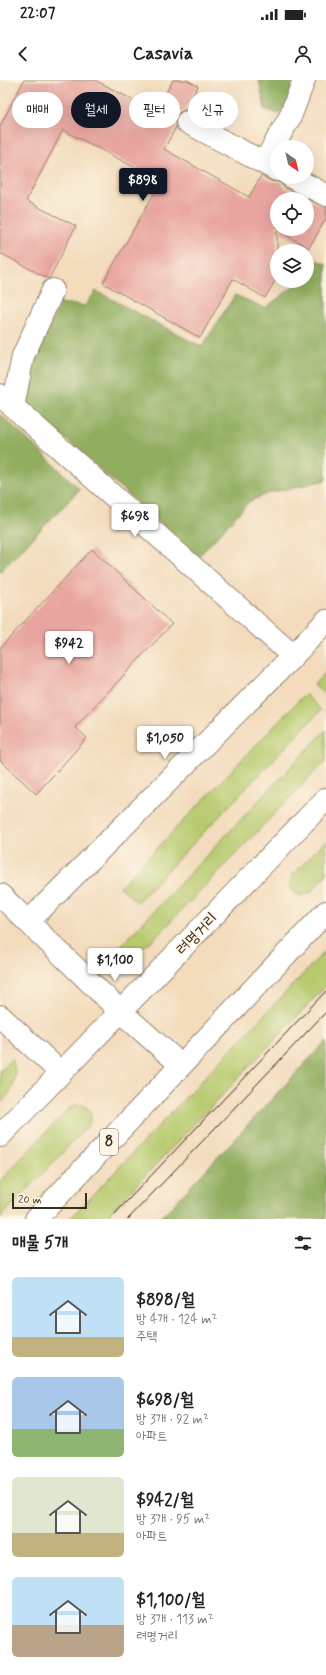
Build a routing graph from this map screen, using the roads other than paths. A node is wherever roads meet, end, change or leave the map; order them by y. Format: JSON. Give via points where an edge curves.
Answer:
{"nodes":[{"id":1,"x":304,"y":80,"type":"edge"},
{"id":2,"x":187,"y":122,"type":"dead end"},
{"id":3,"x":281,"y":140,"type":"edge"},
{"id":4,"x":270,"y":167,"type":"edge"},
{"id":5,"x":305,"y":184,"type":"edge"},
{"id":6,"x":326,"y":195,"type":"edge"},
{"id":7,"x":53,"y":290,"type":"dead end"},
{"id":8,"x":6,"y":401,"type":"edge"},
{"id":9,"x":326,"y":621,"type":"edge"},
{"id":10,"x":293,"y":656,"type":"junction"},
{"id":11,"x":326,"y":799,"type":"edge"},
{"id":12,"x":0,"y":895,"type":"edge"},
{"id":13,"x":326,"y":912,"type":"edge"},
{"id":14,"x":28,"y":922,"type":"junction"},
{"id":15,"x":121,"y":1012,"type":"junction"},
{"id":16,"x":0,"y":1016,"type":"edge"},
{"id":17,"x":181,"y":1065,"type":"junction"},
{"id":18,"x":61,"y":1073,"type":"junction"},
{"id":19,"x":0,"y":1136,"type":"edge"},
{"id":20,"x":36,"y":1219,"type":"edge"}],
"edges":[{"from":1,"to":3,"type":"main road"},
{"from":2,"to":4,"type":"main road"},
{"from":5,"to":6,"type":"main road"},
{"from":7,"to":8,"type":"main road"},
{"from":8,"to":10,"type":"main road"},
{"from":9,"to":10,"type":"main road"},
{"from":10,"to":14,"type":"main road"},
{"from":11,"to":15,"type":"main road","name":"려명거리"},
{"from":12,"to":14,"type":"main road"},
{"from":13,"to":17,"type":"main road","number":"8"},
{"from":14,"to":15,"type":"main road"},
{"from":15,"to":17,"type":"main road"},
{"from":15,"to":18,"type":"main road","name":"려명거리"},
{"from":16,"to":18,"type":"main road"},
{"from":17,"to":20,"type":"main road","number":"8"},
{"from":18,"to":19,"type":"main road","name":"려명거리"}]}
